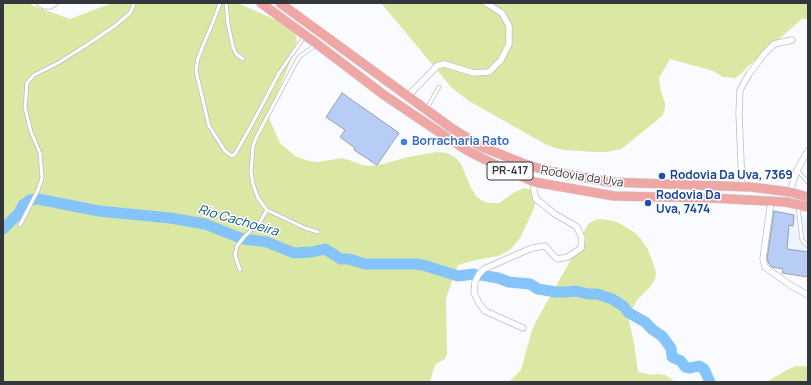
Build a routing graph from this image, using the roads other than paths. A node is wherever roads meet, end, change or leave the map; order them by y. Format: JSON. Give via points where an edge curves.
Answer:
{"nodes":[{"id":1,"x":39,"y":3,"type":"edge"},
{"id":2,"x":55,"y":3,"type":"edge"},
{"id":3,"x":134,"y":3,"type":"edge"},
{"id":4,"x":220,"y":3,"type":"edge"},
{"id":5,"x":226,"y":3,"type":"edge"},
{"id":6,"x":260,"y":3,"type":"edge"},
{"id":7,"x":280,"y":3,"type":"edge"},
{"id":8,"x":486,"y":3,"type":"edge"},
{"id":9,"x":305,"y":36,"type":"junction"},
{"id":10,"x":792,"y":40,"type":"dead end"},
{"id":11,"x":317,"y":44,"type":"junction"},
{"id":12,"x":243,"y":59,"type":"dead end"},
{"id":13,"x":439,"y":87,"type":"dead end"},
{"id":14,"x":408,"y":96,"type":"junction"},
{"id":15,"x":426,"y":110,"type":"junction"},
{"id":16,"x":808,"y":151,"type":"edge"},
{"id":17,"x":797,"y":170,"type":"junction"},
{"id":18,"x":534,"y":182,"type":"junction"},
{"id":19,"x":808,"y":182,"type":"edge"},
{"id":20,"x":742,"y":187,"type":"junction"},
{"id":21,"x":790,"y":192,"type":"junction"},
{"id":22,"x":808,"y":197,"type":"edge"},
{"id":23,"x":771,"y":201,"type":"junction"},
{"id":24,"x":798,"y":204,"type":"junction"},
{"id":25,"x":808,"y":207,"type":"edge"},
{"id":26,"x":267,"y":210,"type":"junction"},
{"id":27,"x":20,"y":225,"type":"dead end"},
{"id":28,"x":318,"y":232,"type":"dead end"},
{"id":29,"x":808,"y":246,"type":"edge"},
{"id":30,"x":240,"y":270,"type":"dead end"},
{"id":31,"x":808,"y":295,"type":"edge"},
{"id":32,"x":523,"y":328,"type":"dead end"}],
"edges":[{"from":1,"to":2,"type":"street","via":[[50,6]]},
{"from":3,"to":27,"type":"lane","via":[[130,13],[116,25],[65,59],[34,75],[27,83],[25,108],[30,132],[40,153],[42,178]]},
{"from":4,"to":9,"type":"lane","via":[[198,58],[196,71],[209,126],[225,151],[232,156],[279,73]]},
{"from":5,"to":12,"type":"lane","via":[[233,47],[236,54]]},
{"from":6,"to":9,"type":"main road","name":"Rodovia da Uva","number":"PR-417"},
{"from":7,"to":14,"type":"main road","name":"Rodovia da Uva","number":"PR-417"},
{"from":8,"to":14,"type":"street","via":[[502,13],[509,26],[509,44],[501,60],[489,72],[474,73],[444,64],[437,66]]},
{"from":9,"to":11,"type":"main road","name":"Rodovia da Uva","number":"PR-417"},
{"from":10,"to":20,"type":"street","via":[[774,44],[749,74],[740,90]]},
{"from":11,"to":18,"type":"main road","name":"Rodovia da Uva","number":"PR-417","via":[[384,95],[468,151]]},
{"from":11,"to":26,"type":"lane","via":[[300,56],[253,146],[253,184],[258,198]]},
{"from":13,"to":15,"type":"lane"},
{"from":14,"to":15,"type":"main road","name":"Rodovia da Uva","number":"PR-417"},
{"from":15,"to":20,"type":"main road","name":"Rodovia da Uva","number":"PR-417","via":[[480,146],[522,164],[544,170],[610,182]]},
{"from":16,"to":17,"type":"street"},
{"from":17,"to":19,"type":"lane"},
{"from":17,"to":21,"type":"street"},
{"from":18,"to":23,"type":"main road","name":"Rodovia da Uva","number":"PR-417","via":[[614,196]]},
{"from":18,"to":32,"type":"street","via":[[536,199],[577,227],[582,238],[581,248],[568,257],[557,259],[545,246],[532,248],[484,269],[479,274],[474,293],[485,311]]},
{"from":20,"to":21,"type":"main road","name":"Rodovia da Uva","number":"PR-417"},
{"from":21,"to":22,"type":"main road","name":"Rodovia da Uva","number":"PR-417"},
{"from":23,"to":24,"type":"main road","name":"Rodovia da Uva","number":"PR-417"},
{"from":23,"to":31,"type":"street","via":[[762,259],[765,267]]},
{"from":24,"to":25,"type":"main road","name":"Rodovia da Uva","number":"PR-417"},
{"from":24,"to":29,"type":"lane","via":[[802,240]]},
{"from":26,"to":28,"type":"lane"},
{"from":26,"to":30,"type":"lane","via":[[260,222],[237,246],[236,255]]}]}
